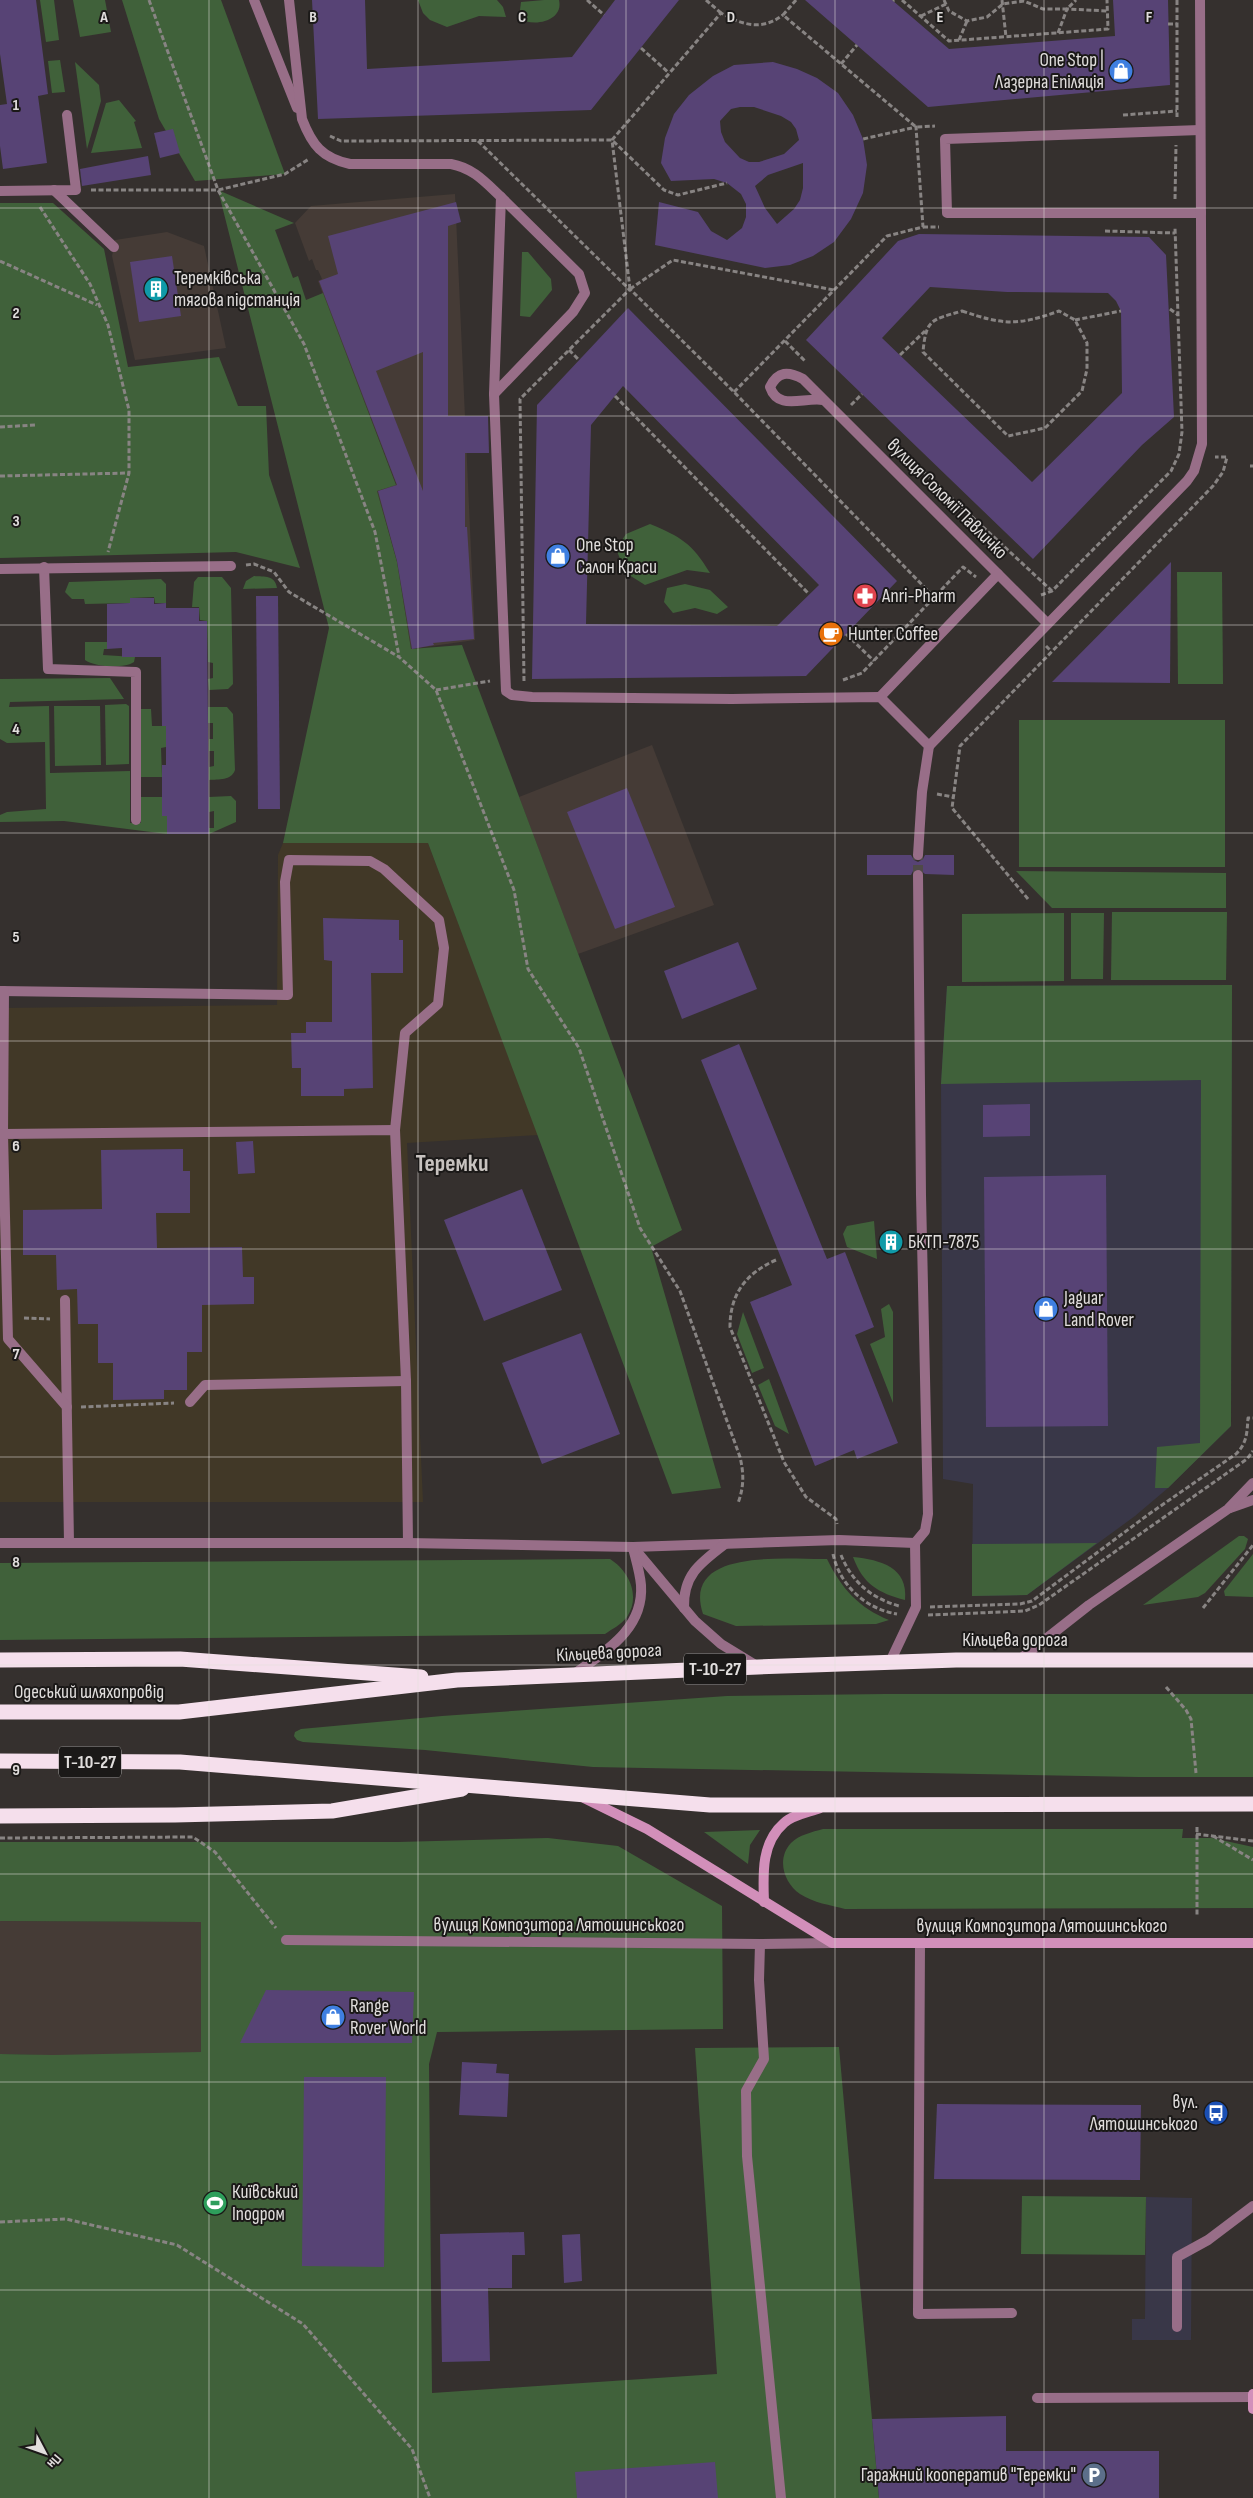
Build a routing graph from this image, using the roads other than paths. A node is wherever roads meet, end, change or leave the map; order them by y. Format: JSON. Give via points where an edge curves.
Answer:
{"nodes":[{"id":1,"x":254,"y":0,"type":"edge"},
{"id":2,"x":290,"y":0,"type":"edge"},
{"id":3,"x":1200,"y":0,"type":"edge"},
{"id":4,"x":66,"y":115,"type":"dead end"},
{"id":5,"x":302,"y":119,"type":"junction"},
{"id":6,"x":1200,"y":130,"type":"junction"},
{"id":7,"x":0,"y":190,"type":"edge"},
{"id":8,"x":54,"y":190,"type":"junction"},
{"id":9,"x":501,"y":197,"type":"junction"},
{"id":10,"x":1202,"y":213,"type":"junction"},
{"id":11,"x":114,"y":247,"type":"dead end"},
{"id":12,"x":494,"y":394,"type":"junction"},
{"id":13,"x":823,"y":400,"type":"junction"},
{"id":14,"x":231,"y":566,"type":"road end"},
{"id":15,"x":44,"y":567,"type":"junction"},
{"id":16,"x":0,"y":569,"type":"edge"},
{"id":17,"x":998,"y":574,"type":"junction"},
{"id":18,"x":1047,"y":623,"type":"junction"},
{"id":19,"x":880,"y":697,"type":"junction"},
{"id":20,"x":929,"y":746,"type":"junction"},
{"id":21,"x":136,"y":820,"type":"dead end"},
{"id":22,"x":918,"y":854,"type":"tunnel mouth"},
{"id":23,"x":918,"y":874,"type":"tunnel mouth"},
{"id":24,"x":2,"y":991,"type":"edge"},
{"id":25,"x":395,"y":1130,"type":"junction"},
{"id":26,"x":3,"y":1134,"type":"junction"},
{"id":27,"x":65,"y":1300,"type":"dead end"},
{"id":28,"x":406,"y":1381,"type":"junction"},
{"id":29,"x":190,"y":1402,"type":"road end"},
{"id":30,"x":67,"y":1407,"type":"junction"},
{"id":31,"x":1253,"y":1483,"type":"edge"},
{"id":32,"x":1253,"y":1500,"type":"edge"},
{"id":33,"x":1228,"y":1508,"type":"junction"},
{"id":34,"x":69,"y":1543,"type":"junction"},
{"id":35,"x":408,"y":1543,"type":"junction"},
{"id":36,"x":915,"y":1543,"type":"junction"},
{"id":37,"x":0,"y":1544,"type":"edge"},
{"id":38,"x":725,"y":1544,"type":"junction"},
{"id":39,"x":633,"y":1547,"type":"junction"},
{"id":40,"x":684,"y":1608,"type":"junction"},
{"id":41,"x":0,"y":1660,"type":"edge"},
{"id":42,"x":1019,"y":1660,"type":"junction"},
{"id":43,"x":1253,"y":1660,"type":"edge"},
{"id":44,"x":890,"y":1662,"type":"junction"},
{"id":45,"x":758,"y":1667,"type":"junction"},
{"id":46,"x":573,"y":1675,"type":"junction"},
{"id":47,"x":457,"y":1680,"type":"junction"},
{"id":48,"x":0,"y":1712,"type":"edge"},
{"id":49,"x":179,"y":1712,"type":"joint"},
{"id":50,"x":0,"y":1761,"type":"edge"},
{"id":51,"x":484,"y":1785,"type":"junction"},
{"id":52,"x":578,"y":1795,"type":"junction"},
{"id":53,"x":829,"y":1804,"type":"junction"},
{"id":54,"x":1253,"y":1804,"type":"edge"},
{"id":55,"x":0,"y":1816,"type":"edge"},
{"id":56,"x":764,"y":1902,"type":"junction"},
{"id":57,"x":286,"y":1940,"type":"road end"},
{"id":58,"x":832,"y":1943,"type":"junction"},
{"id":59,"x":1253,"y":1943,"type":"edge"},
{"id":60,"x":760,"y":1944,"type":"junction"},
{"id":61,"x":920,"y":1944,"type":"junction"},
{"id":62,"x":1253,"y":2206,"type":"edge"},
{"id":63,"x":1012,"y":2313,"type":"dead end"},
{"id":64,"x":1177,"y":2327,"type":"dead end"},
{"id":65,"x":1253,"y":2396,"type":"edge"},
{"id":66,"x":1038,"y":2398,"type":"dead end"},
{"id":67,"x":1253,"y":2409,"type":"edge"},
{"id":68,"x":781,"y":2498,"type":"edge"}],
"edges":[{"from":1,"to":5,"type":"street"},
{"from":2,"to":5,"type":"street"},
{"from":3,"to":6,"type":"street"},
{"from":4,"to":8,"type":"street","via":[[76,190]]},
{"from":5,"to":9,"type":"street","via":[[320,152],[338,161],[350,164],[463,166],[473,170]]},
{"from":6,"to":10,"type":"street"},
{"from":6,"to":10,"type":"street","via":[[945,139],[947,213]]},
{"from":7,"to":8,"type":"street"},
{"from":8,"to":11,"type":"street"},
{"from":9,"to":12,"type":"street"},
{"from":9,"to":12,"type":"street","via":[[578,274],[585,293],[572,312]]},
{"from":10,"to":18,"type":"street","via":[[1202,444],[1197,462],[1187,481]]},
{"from":12,"to":19,"type":"street","via":[[506,691],[512,695],[532,697]]},
{"from":13,"to":13,"type":"street","name":"вулиця Соломії Павличко","via":[[803,379],[793,374],[782,373],[770,387],[774,398],[780,400]]},
{"from":13,"to":17,"type":"street","name":"вулиця Соломії Павличко"},
{"from":14,"to":15,"type":"street"},
{"from":15,"to":16,"type":"street"},
{"from":15,"to":21,"type":"street","via":[[48,669],[136,672]]},
{"from":17,"to":18,"type":"street","name":"вулиця Соломії Павличко"},
{"from":17,"to":19,"type":"street"},
{"from":18,"to":20,"type":"street"},
{"from":19,"to":20,"type":"street"},
{"from":20,"to":22,"type":"street"},
{"from":23,"to":36,"type":"street","via":[[928,1514],[925,1532]]},
{"from":24,"to":25,"type":"street","via":[[288,995],[285,882],[289,860],[370,861],[384,869],[439,920],[444,948],[438,1004],[405,1033]]},
{"from":24,"to":26,"type":"street"},
{"from":25,"to":26,"type":"street"},
{"from":25,"to":28,"type":"street"},
{"from":26,"to":30,"type":"street","via":[[8,1339]]},
{"from":27,"to":30,"type":"street"},
{"from":28,"to":29,"type":"street","via":[[205,1385]]},
{"from":28,"to":35,"type":"street"},
{"from":30,"to":34,"type":"street"},
{"from":31,"to":33,"type":"street"},
{"from":32,"to":33,"type":"street"},
{"from":33,"to":42,"type":"street"},
{"from":34,"to":35,"type":"street"},
{"from":34,"to":37,"type":"street"},
{"from":35,"to":39,"type":"street"},
{"from":36,"to":38,"type":"street","via":[[834,1540]]},
{"from":36,"to":44,"type":"street","via":[[914,1612]]},
{"from":38,"to":39,"type":"street"},
{"from":38,"to":40,"type":"street","via":[[702,1562],[689,1578]]},
{"from":39,"to":40,"type":"street"},
{"from":39,"to":46,"type":"street","via":[[641,1585],[640,1608],[630,1629]]},
{"from":40,"to":45,"type":"street","via":[[721,1644]]},
{"from":41,"to":47,"type":"highway","via":[[180,1659]]},
{"from":42,"to":43,"type":"highway","name":"Кільцева дорога","number":"Т-10-27"},
{"from":42,"to":44,"type":"highway","name":"Кільцева дорога","number":"Т-10-27"},
{"from":44,"to":45,"type":"highway","name":"Кільцева дорога","number":"Т-10-27"},
{"from":45,"to":46,"type":"highway","name":"Кільцева дорога","number":"Т-10-27"},
{"from":46,"to":47,"type":"highway","name":"Кільцева дорога","number":"Т-10-27"},
{"from":47,"to":49,"type":"highway","name":"Кільцева дорога","number":"Т-10-27"},
{"from":48,"to":49,"type":"highway","name":"Одеський шляхопровід","number":"Т-10-27"},
{"from":50,"to":51,"type":"highway","number":"Т-10-27","via":[[180,1762]]},
{"from":51,"to":52,"type":"highway","number":"Т-10-27"},
{"from":51,"to":55,"type":"highway","via":[[332,1811]]},
{"from":52,"to":53,"type":"highway","number":"Т-10-27","via":[[710,1805]]},
{"from":52,"to":56,"type":"street","via":[[647,1829]]},
{"from":53,"to":54,"type":"highway","number":"Т-10-27"},
{"from":53,"to":56,"type":"street","via":[[785,1822],[767,1847],[763,1865]]},
{"from":56,"to":58,"type":"street"},
{"from":57,"to":60,"type":"street","name":"вулиця Композитора Лятошинського"},
{"from":58,"to":60,"type":"street","name":"вулиця Композитора Лятошинського"},
{"from":58,"to":61,"type":"street","name":"вулиця Композитора Лятошинського"},
{"from":59,"to":61,"type":"street","name":"вулиця Композитора Лятошинського"},
{"from":60,"to":68,"type":"street","via":[[764,2059],[746,2091],[746,2156]]},
{"from":61,"to":63,"type":"street","via":[[918,2314]]},
{"from":62,"to":64,"type":"street","via":[[1208,2240],[1177,2257]]},
{"from":65,"to":66,"type":"street"},
{"from":65,"to":67,"type":"street"}]}
